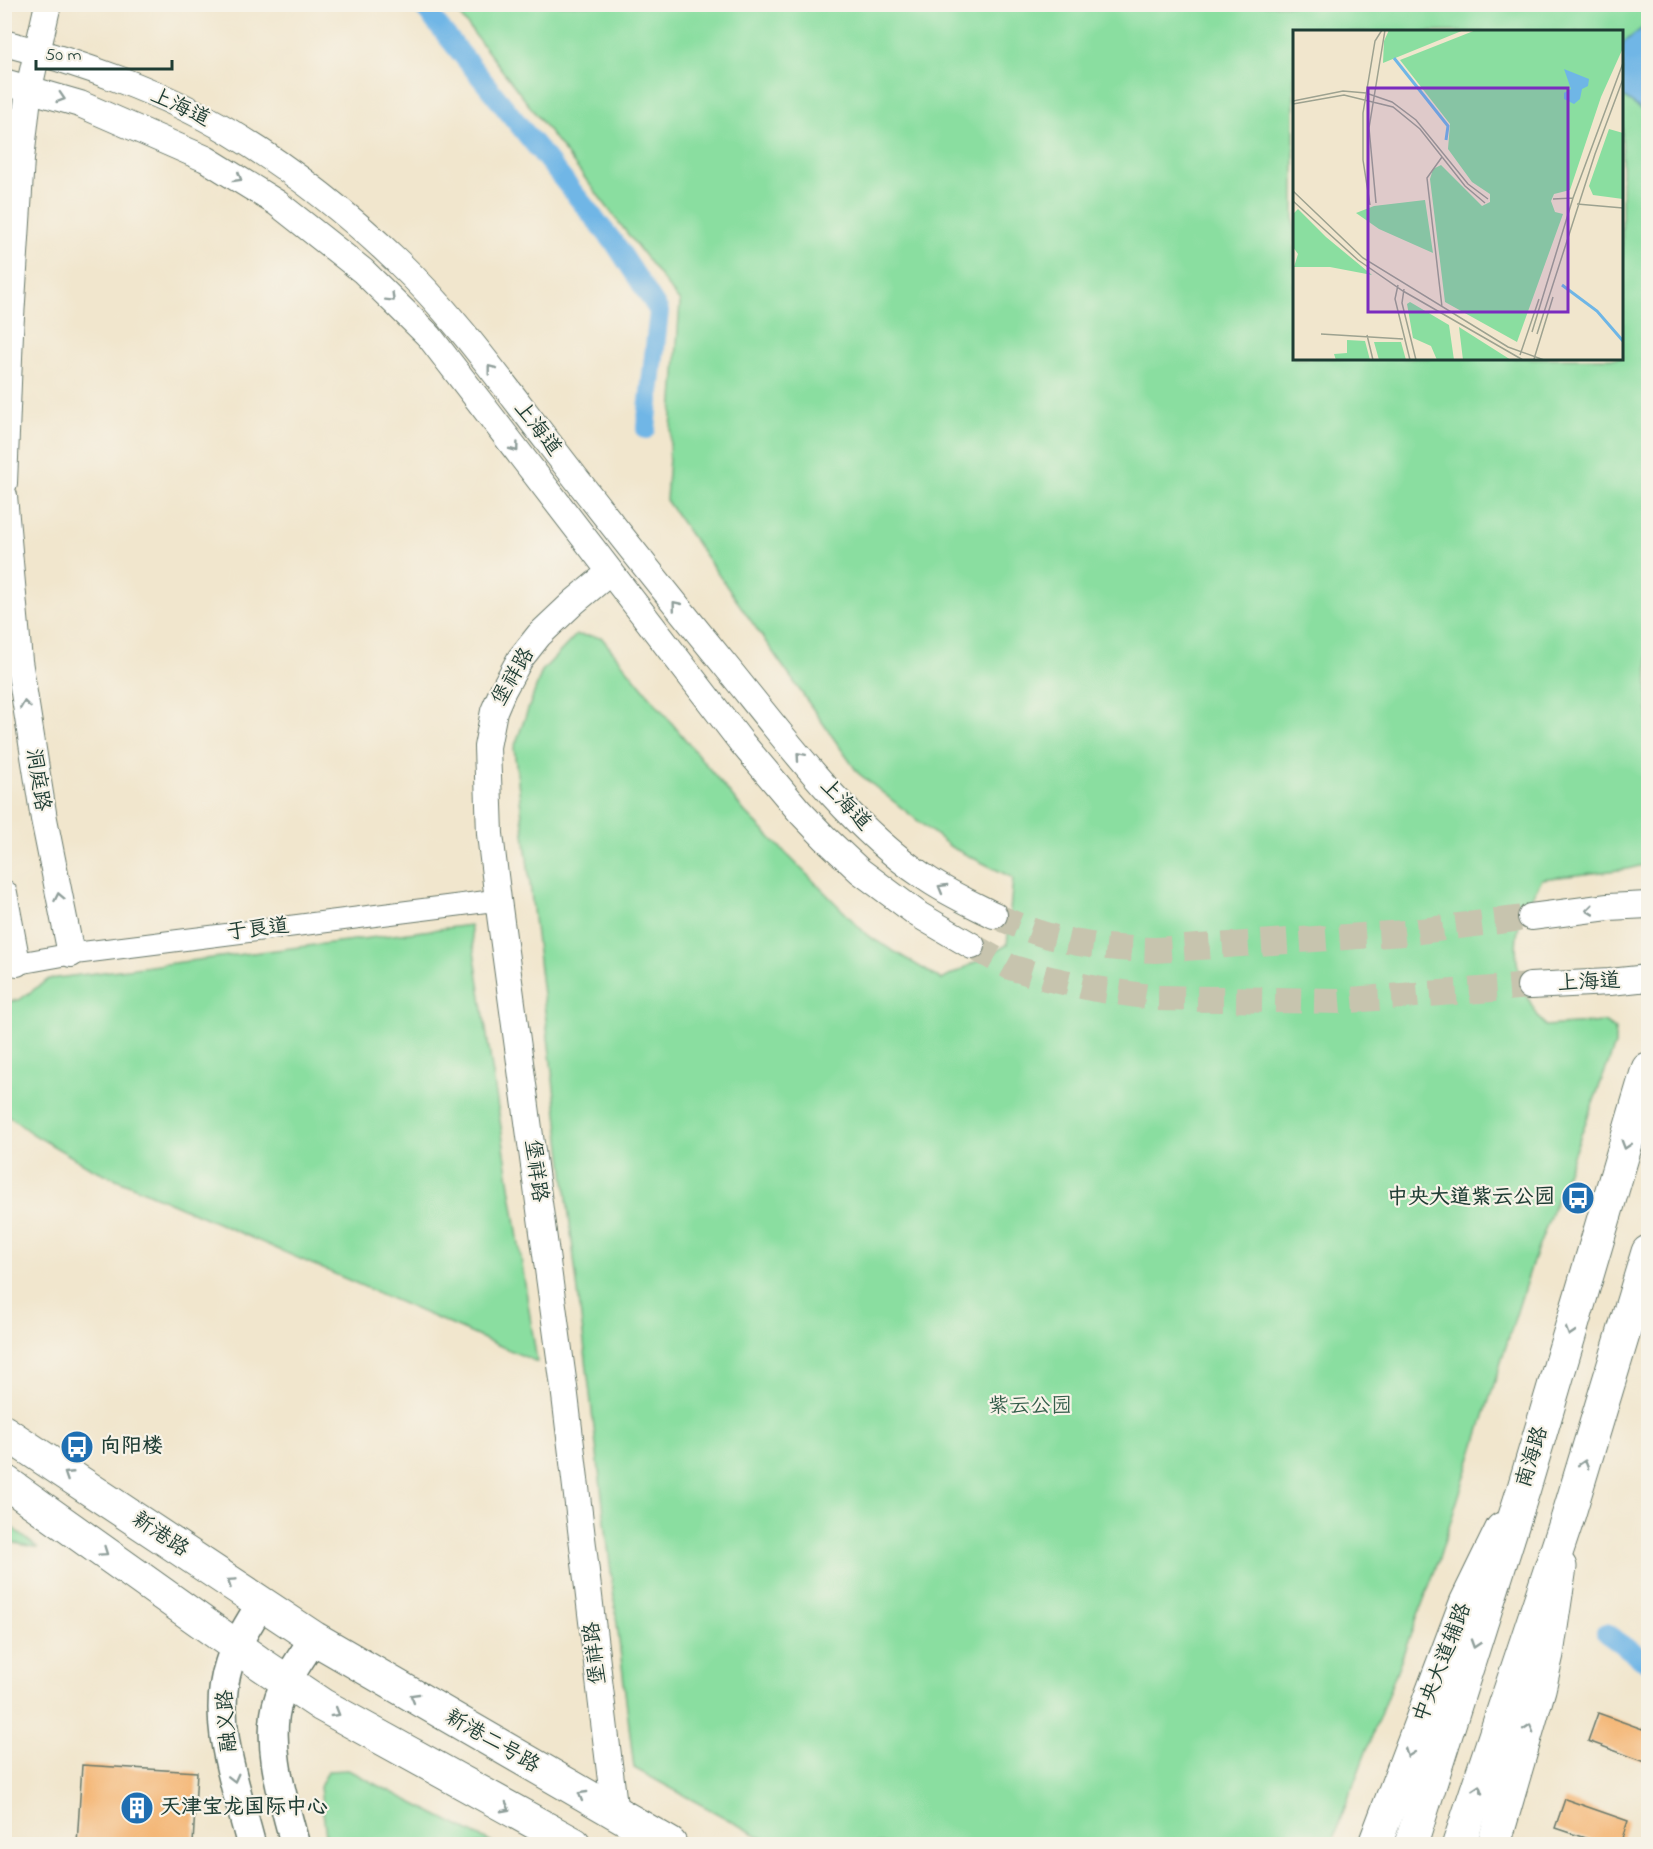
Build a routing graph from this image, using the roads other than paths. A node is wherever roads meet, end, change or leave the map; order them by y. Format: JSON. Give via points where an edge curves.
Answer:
{"nodes":[{"id":1,"x":48,"y":4,"type":"edge"},
{"id":2,"x":4,"y":43,"type":"edge"},
{"id":3,"x":37,"y":51,"type":"junction"},
{"id":4,"x":4,"y":82,"type":"edge"},
{"id":5,"x":29,"y":88,"type":"junction"},
{"id":6,"x":4,"y":483,"type":"edge"},
{"id":7,"x":4,"y":496,"type":"edge"},
{"id":8,"x":610,"y":572,"type":"junction"},
{"id":9,"x":4,"y":893,"type":"edge"},
{"id":10,"x":498,"y":900,"type":"junction"},
{"id":11,"x":1648,"y":905,"type":"edge"},
{"id":12,"x":994,"y":915,"type":"tunnel mouth"},
{"id":13,"x":1531,"y":917,"type":"tunnel mouth"},
{"id":14,"x":972,"y":946,"type":"tunnel mouth"},
{"id":15,"x":71,"y":954,"type":"junction"},
{"id":16,"x":11,"y":965,"type":"edge"},
{"id":17,"x":1648,"y":978,"type":"edge"},
{"id":18,"x":1530,"y":986,"type":"tunnel mouth"},
{"id":19,"x":1648,"y":1069,"type":"edge"},
{"id":20,"x":1648,"y":1252,"type":"edge"},
{"id":21,"x":4,"y":1432,"type":"edge"},
{"id":22,"x":4,"y":1481,"type":"edge"},
{"id":23,"x":1524,"y":1488,"type":"junction"},
{"id":24,"x":1567,"y":1520,"type":"junction"},
{"id":25,"x":261,"y":1603,"type":"junction"},
{"id":26,"x":314,"y":1638,"type":"junction"},
{"id":27,"x":236,"y":1646,"type":"junction"},
{"id":28,"x":286,"y":1682,"type":"junction"},
{"id":29,"x":615,"y":1814,"type":"junction"},
{"id":30,"x":251,"y":1845,"type":"edge"},
{"id":31,"x":295,"y":1845,"type":"edge"},
{"id":32,"x":574,"y":1845,"type":"edge"},
{"id":33,"x":670,"y":1845,"type":"edge"},
{"id":34,"x":1375,"y":1845,"type":"edge"},
{"id":35,"x":1411,"y":1845,"type":"edge"},
{"id":36,"x":1459,"y":1845,"type":"edge"},
{"id":37,"x":1494,"y":1845,"type":"edge"}],
"edges":[{"from":1,"to":3,"type":"street"},
{"from":2,"to":3,"type":"street","name":"上海道"},
{"from":3,"to":5,"type":"street"},
{"from":12,"to":3,"type":"street","name":"上海道","one_way":true,"via":[[920,874],[829,789],[630,548],[468,339],[390,254],[332,203],[230,132],[129,85]]},
{"from":4,"to":5,"type":"street","name":"上海道"},
{"from":5,"to":6,"type":"street","via":[[16,214]]},
{"from":5,"to":8,"type":"street","name":"上海道","one_way":true,"via":[[80,104],[206,159],[277,202],[363,271],[429,336]]},
{"from":15,"to":7,"type":"street","name":"洞庭路","one_way":true,"via":[[20,672]]},
{"from":8,"to":10,"type":"street","name":"堡祥路","via":[[539,636],[520,659],[494,711],[487,747],[490,834]]},
{"from":8,"to":14,"type":"street","name":"上海道","via":[[742,743],[825,838],[895,898]]},
{"from":9,"to":16,"type":"street"},
{"from":10,"to":15,"type":"street","name":"于良道"},
{"from":10,"to":29,"type":"street","name":"堡祥路","via":[[563,1375]]},
{"from":11,"to":13,"type":"street","one_way":true},
{"from":15,"to":16,"type":"street","name":"于良道"},
{"from":17,"to":18,"type":"street","name":"上海道"},
{"from":19,"to":23,"type":"main road","name":"南海路","one_way":true},
{"from":24,"to":20,"type":"main road","one_way":true},
{"from":25,"to":21,"type":"main road","name":"新港路","one_way":true},
{"from":22,"to":27,"type":"main road","one_way":true},
{"from":23,"to":34,"type":"main road","name":"中央大道辅路","one_way":true,"via":[[1466,1603]]},
{"from":23,"to":35,"type":"main road","name":"南海路","one_way":true},
{"from":36,"to":24,"type":"main road","one_way":true},
{"from":37,"to":24,"type":"main road","one_way":true,"via":[[1542,1678]]},
{"from":25,"to":26,"type":"main road","name":"新港路"},
{"from":25,"to":27,"type":"main road","name":"融义路"},
{"from":26,"to":28,"type":"main road"},
{"from":29,"to":26,"type":"main road","name":"新港二号路","one_way":true},
{"from":27,"to":28,"type":"main road"},
{"from":27,"to":30,"type":"main road","name":"融义路","one_way":true,"via":[[225,1680],[225,1741]]},
{"from":28,"to":31,"type":"main road","via":[[275,1716],[274,1741]]},
{"from":28,"to":32,"type":"main road","one_way":true,"via":[[350,1722]]},
{"from":29,"to":33,"type":"main road","name":"新港二号路"}]}
